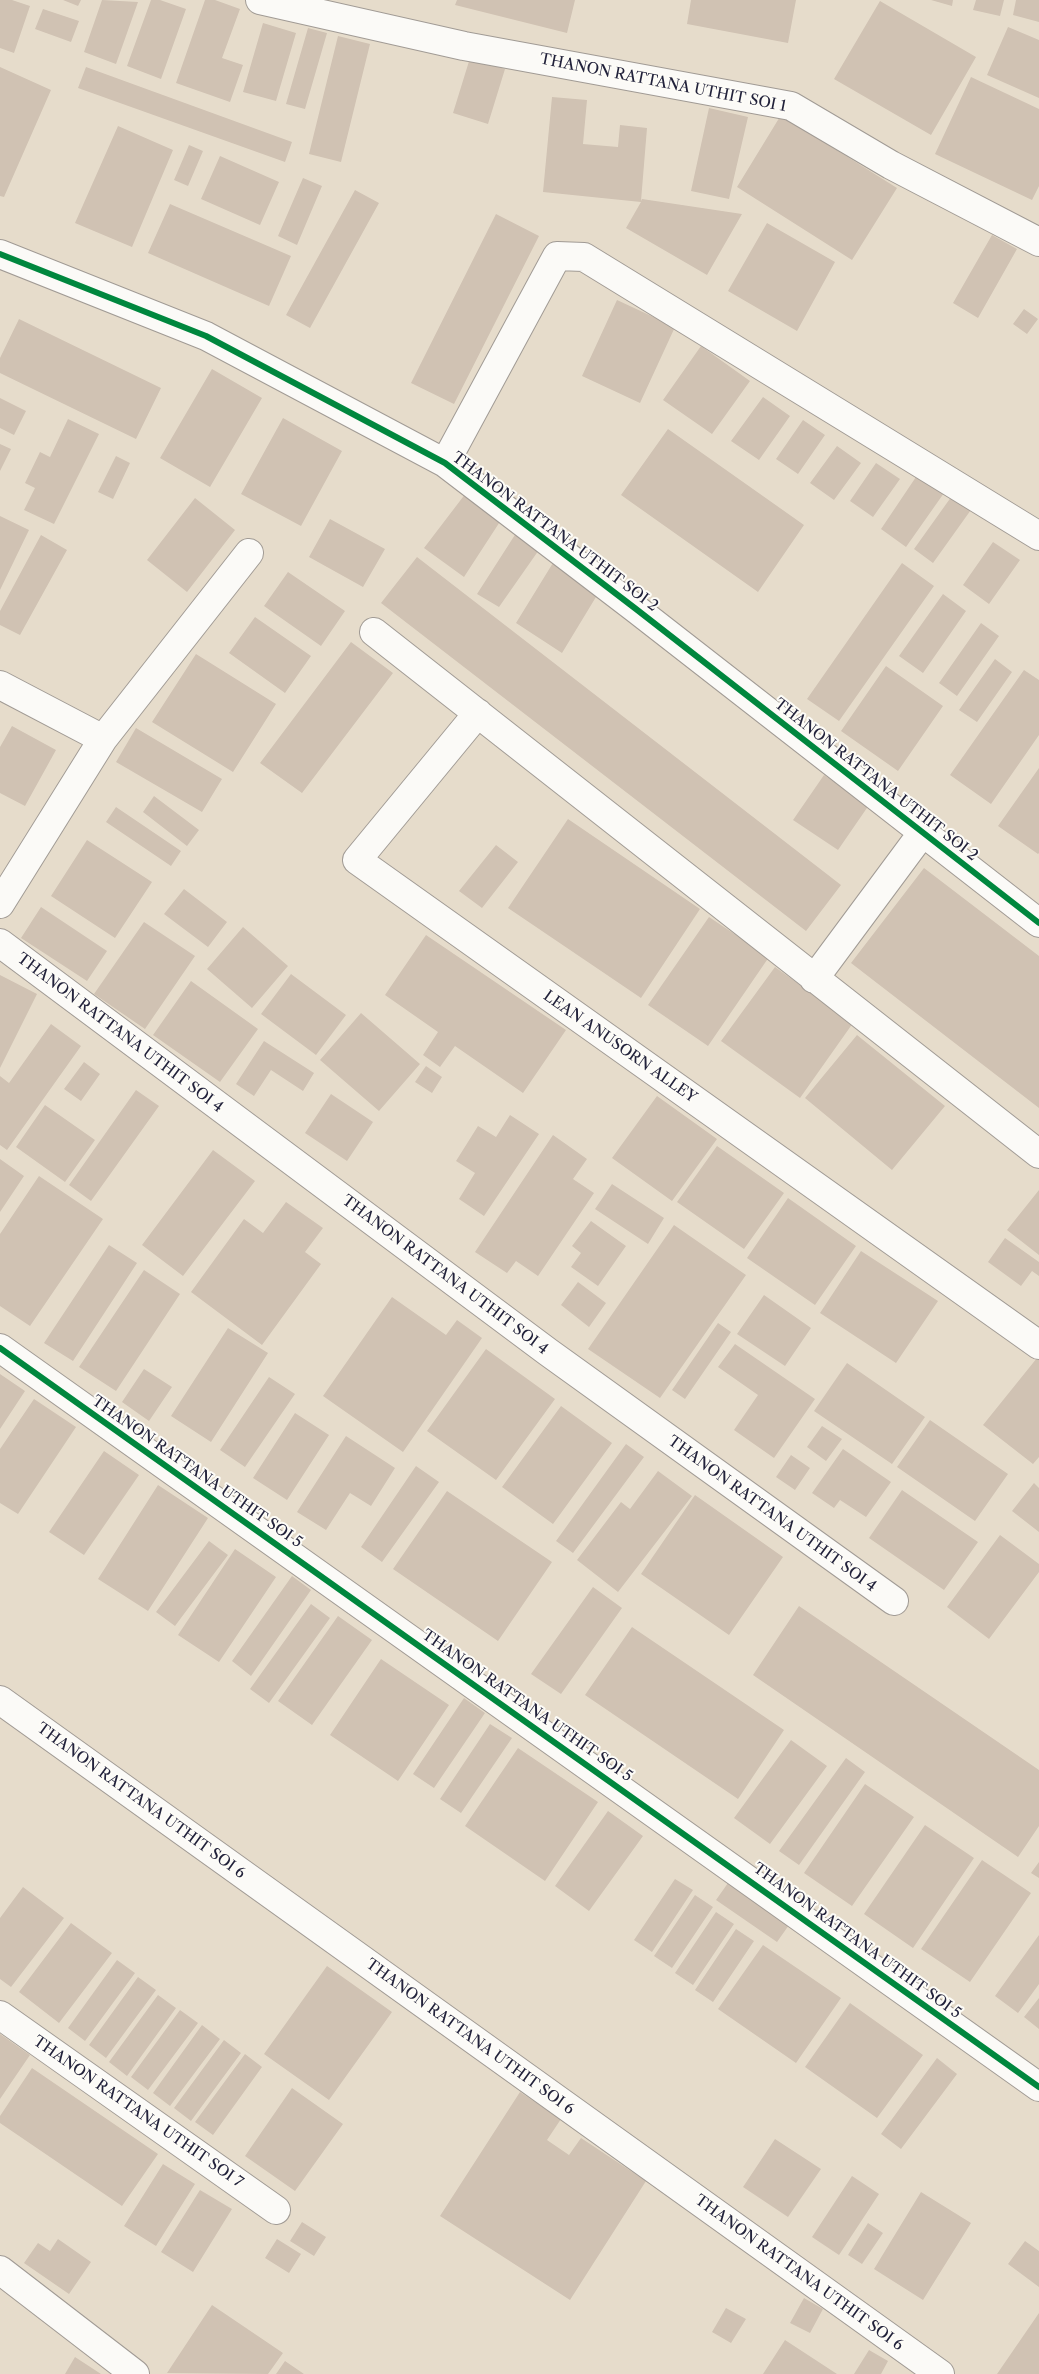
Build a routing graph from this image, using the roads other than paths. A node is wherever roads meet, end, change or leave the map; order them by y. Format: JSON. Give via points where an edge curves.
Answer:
{"nodes":[{"id":1,"x":260,"y":0,"type":"edge"},
{"id":2,"x":1036,"y":232,"type":"edge"},
{"id":3,"x":0,"y":254,"type":"edge"},
{"id":4,"x":445,"y":463,"type":"junction"},
{"id":5,"x":1039,"y":536,"type":"edge"},
{"id":6,"x":249,"y":553,"type":"dead end"},
{"id":7,"x":374,"y":632,"type":"dead end"},
{"id":8,"x":0,"y":685,"type":"edge"},
{"id":9,"x":478,"y":713,"type":"junction"},
{"id":10,"x":103,"y":739,"type":"junction"},
{"id":11,"x":923,"y":832,"type":"junction"},
{"id":12,"x":0,"y":904,"type":"edge"},
{"id":13,"x":1039,"y":924,"type":"edge"},
{"id":14,"x":0,"y":943,"type":"edge"},
{"id":15,"x":814,"y":979,"type":"junction"},
{"id":16,"x":1039,"y":1154,"type":"edge"},
{"id":17,"x":1039,"y":1345,"type":"edge"},
{"id":18,"x":0,"y":1348,"type":"edge"},
{"id":19,"x":894,"y":1601,"type":"dead end"},
{"id":20,"x":0,"y":1700,"type":"edge"},
{"id":21,"x":0,"y":2015,"type":"edge"},
{"id":22,"x":1039,"y":2087,"type":"edge"},
{"id":23,"x":276,"y":2210,"type":"dead end"},
{"id":24,"x":0,"y":2270,"type":"edge"},
{"id":25,"x":135,"y":2374,"type":"edge"},
{"id":26,"x":940,"y":2374,"type":"edge"}],
"edges":[{"from":1,"to":2,"type":"street","name":"THANON RATTANA UTHIT SOI 1","via":[[464,46],[791,106],[891,165]]},
{"from":3,"to":4,"type":"street","name":"THANON RATTANA UTHIT SOI 2","via":[[206,336]]},
{"from":4,"to":5,"type":"street","via":[[556,256],[584,257]]},
{"from":4,"to":11,"type":"street","name":"THANON RATTANA UTHIT SOI 2"},
{"from":6,"to":10,"type":"street"},
{"from":7,"to":9,"type":"street"},
{"from":8,"to":10,"type":"street"},
{"from":9,"to":15,"type":"street"},
{"from":9,"to":17,"type":"street","name":"LEAN ANUSORN ALLEY","via":[[356,860]]},
{"from":10,"to":12,"type":"street"},
{"from":11,"to":13,"type":"street","name":"THANON RATTANA UTHIT SOI 2"},
{"from":11,"to":15,"type":"street"},
{"from":14,"to":19,"type":"street","name":"THANON RATTANA UTHIT SOI 4","via":[[548,1352]]},
{"from":15,"to":16,"type":"street"},
{"from":18,"to":22,"type":"street","name":"THANON RATTANA UTHIT SOI 5"},
{"from":20,"to":26,"type":"street","name":"THANON RATTANA UTHIT SOI 6"},
{"from":21,"to":23,"type":"street","name":"THANON RATTANA UTHIT SOI 7"},
{"from":24,"to":25,"type":"street"}]}
